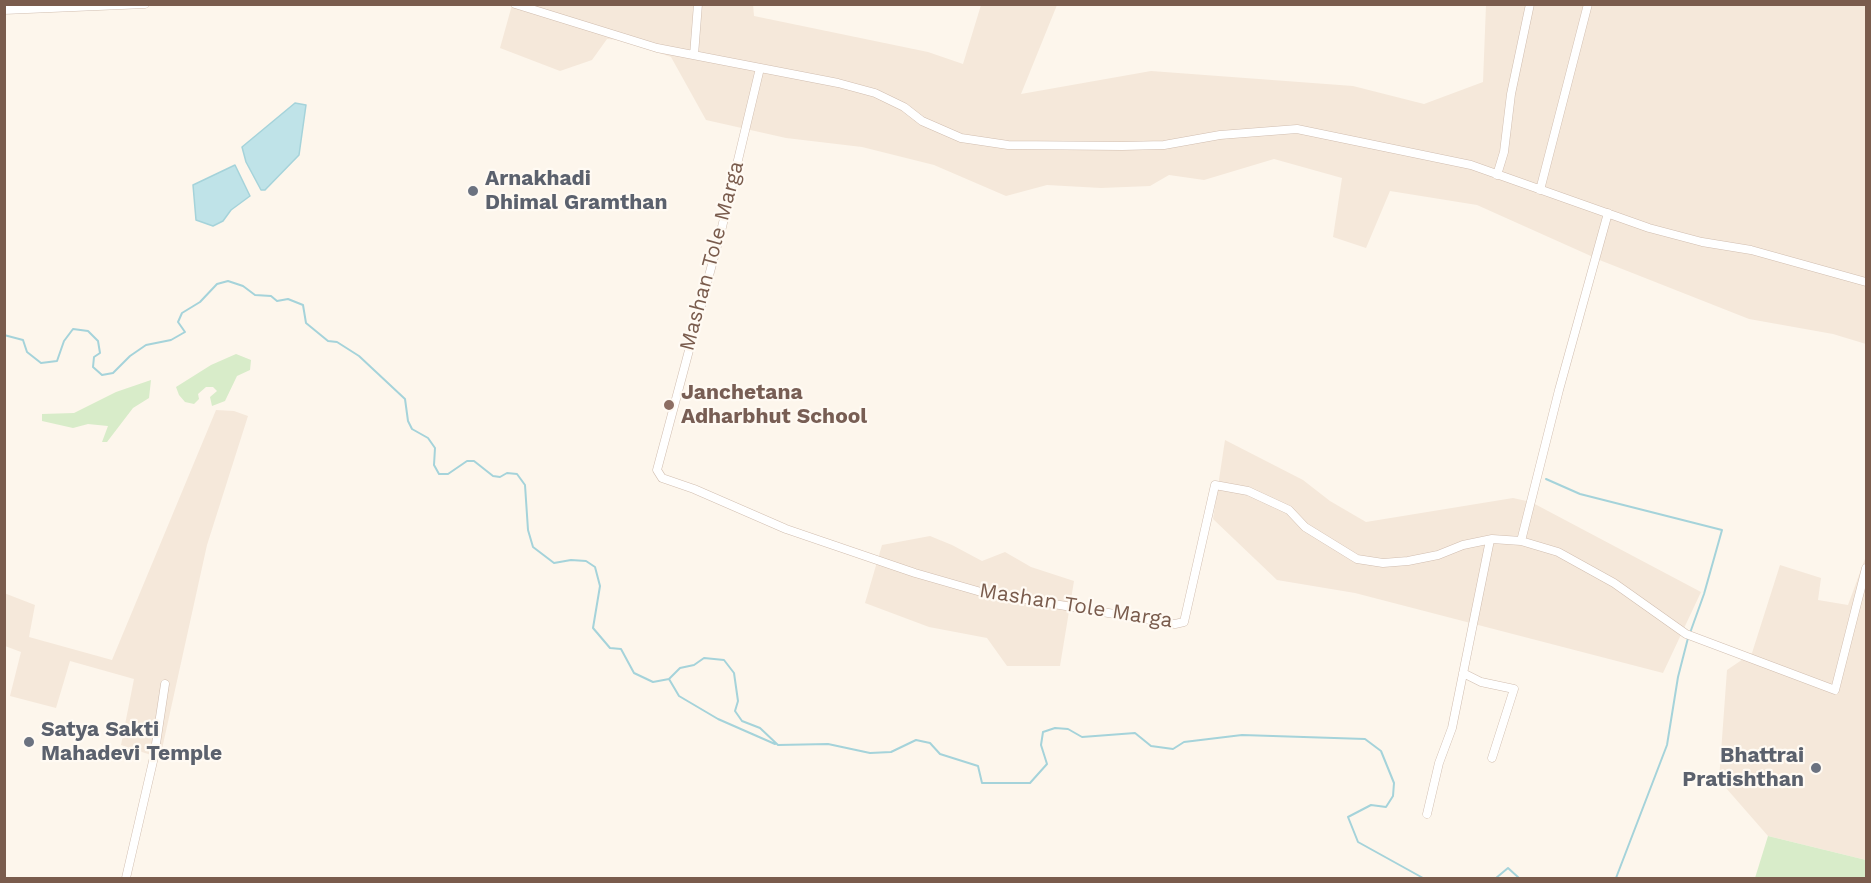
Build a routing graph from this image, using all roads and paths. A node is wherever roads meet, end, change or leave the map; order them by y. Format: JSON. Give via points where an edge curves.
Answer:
{"nodes":[{"id":1,"x":145,"y":4,"type":"edge"},
{"id":2,"x":515,"y":4,"type":"edge"},
{"id":3,"x":698,"y":4,"type":"edge"},
{"id":4,"x":1530,"y":4,"type":"edge"},
{"id":5,"x":1588,"y":4,"type":"edge"},
{"id":6,"x":544,"y":8,"type":"edge"},
{"id":7,"x":4,"y":10,"type":"edge"},
{"id":8,"x":694,"y":55,"type":"junction"},
{"id":9,"x":760,"y":68,"type":"junction"},
{"id":10,"x":1497,"y":175,"type":"junction"},
{"id":11,"x":1540,"y":189,"type":"junction"},
{"id":12,"x":1608,"y":213,"type":"junction"},
{"id":13,"x":1866,"y":282,"type":"edge"},
{"id":14,"x":1490,"y":540,"type":"junction"},
{"id":15,"x":1521,"y":540,"type":"junction"},
{"id":16,"x":1866,"y":568,"type":"edge"},
{"id":17,"x":1463,"y":673,"type":"junction"},
{"id":18,"x":165,"y":684,"type":"dead end"},
{"id":19,"x":1492,"y":758,"type":"dead end"},
{"id":20,"x":1426,"y":814,"type":"dead end"},
{"id":21,"x":126,"y":879,"type":"edge"}],
"edges":[{"from":1,"to":7,"type":"street"},
{"from":2,"to":6,"type":"street"},
{"from":3,"to":8,"type":"street"},
{"from":4,"to":10,"type":"street"},
{"from":5,"to":11,"type":"street"},
{"from":6,"to":8,"type":"street","via":[[657,48]]},
{"from":8,"to":9,"type":"street"},
{"from":9,"to":10,"type":"street","via":[[875,93],[922,121],[961,138],[1008,145],[1164,145],[1220,135],[1297,129],[1471,165]]},
{"from":9,"to":14,"type":"street","name":"Mashan Tole Marga","via":[[657,471],[662,478],[786,529],[981,592],[1175,624],[1184,622],[1215,484],[1248,491],[1289,510],[1305,527],[1357,559],[1408,561]]},
{"from":10,"to":11,"type":"street"},
{"from":11,"to":12,"type":"street"},
{"from":12,"to":13,"type":"street","via":[[1702,242],[1751,250]]},
{"from":12,"to":15,"type":"street"},
{"from":14,"to":15,"type":"street","name":"Mashan Tole Marga"},
{"from":14,"to":17,"type":"street"},
{"from":15,"to":16,"type":"street","name":"Mashan Tole Marga","via":[[1558,552],[1614,583],[1686,634],[1835,690]]},
{"from":17,"to":19,"type":"street","via":[[1481,682],[1514,689]]},
{"from":17,"to":20,"type":"street","via":[[1452,728]]},
{"from":18,"to":21,"type":"street","via":[[154,757]]}]}
